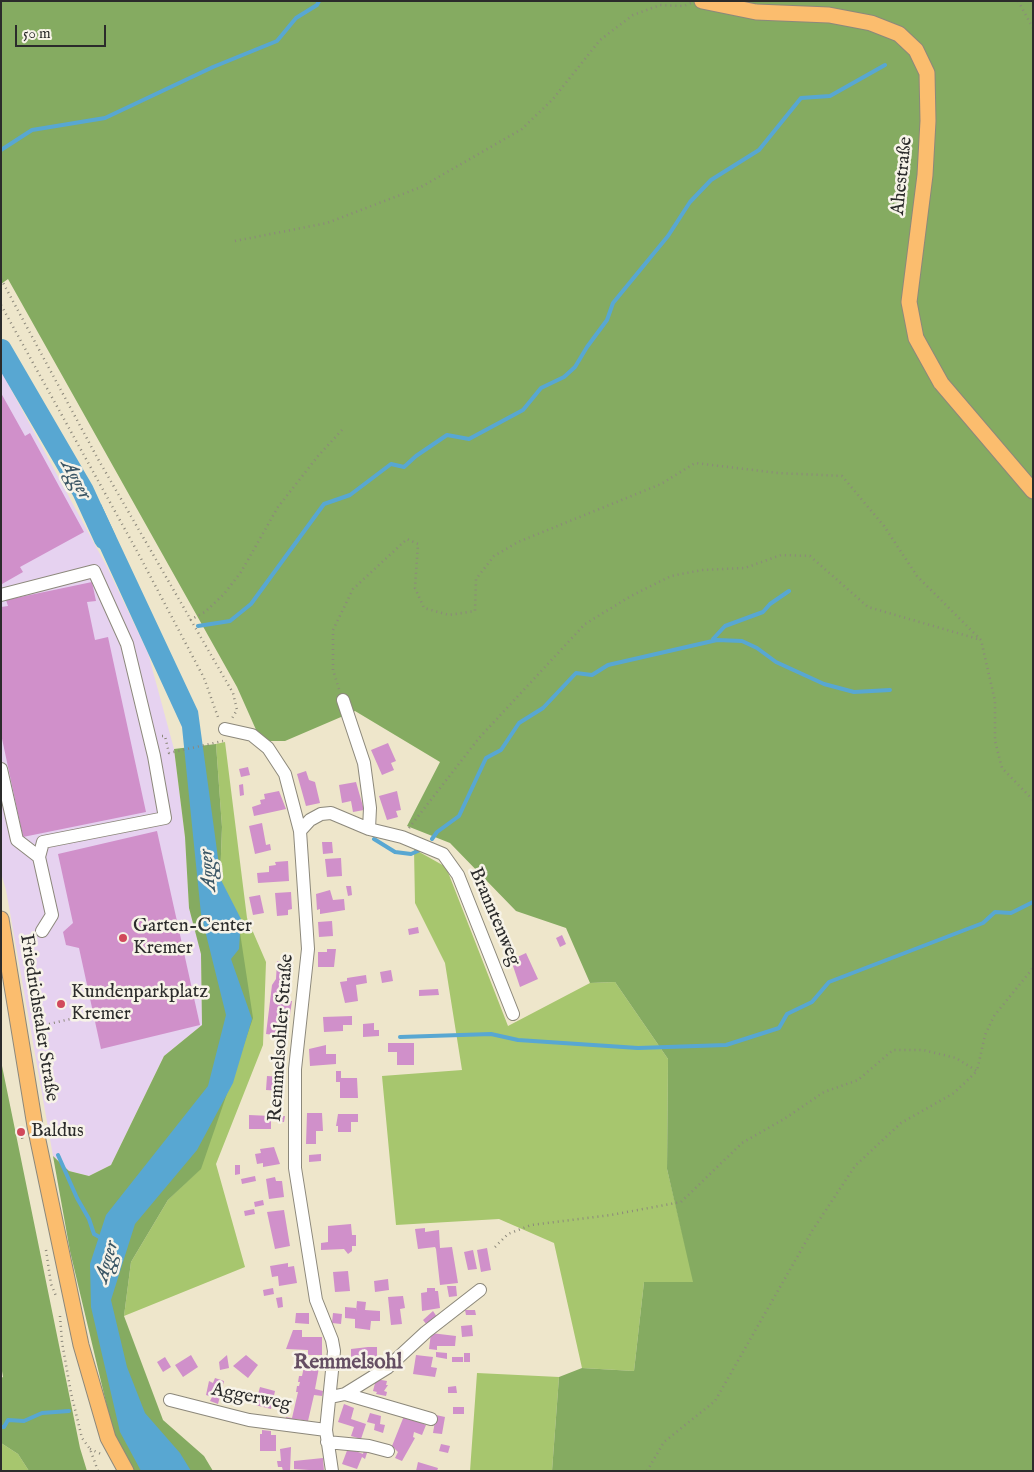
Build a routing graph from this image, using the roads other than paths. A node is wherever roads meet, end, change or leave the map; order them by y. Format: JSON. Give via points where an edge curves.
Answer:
{"nodes":[{"id":1,"x":702,"y":1,"type":"edge"},
{"id":2,"x":1033,"y":491,"type":"edge"},
{"id":3,"x":1,"y":595,"type":"edge"},
{"id":4,"x":343,"y":700,"type":"road end"},
{"id":5,"x":225,"y":730,"type":"road end"},
{"id":6,"x":1,"y":769,"type":"edge"},
{"id":7,"x":369,"y":829,"type":"junction"},
{"id":8,"x":300,"y":831,"type":"junction"},
{"id":9,"x":39,"y":858,"type":"junction"},
{"id":10,"x":1,"y":919,"type":"edge"},
{"id":11,"x":42,"y":931,"type":"dead end"},
{"id":12,"x":513,"y":1014,"type":"dead end"},
{"id":13,"x":480,"y":1290,"type":"dead end"},
{"id":14,"x":345,"y":1394,"type":"junction"},
{"id":15,"x":331,"y":1397,"type":"junction"},
{"id":16,"x":170,"y":1400,"type":"dead end"},
{"id":17,"x":431,"y":1419,"type":"dead end"},
{"id":18,"x":327,"y":1436,"type":"junction"},
{"id":19,"x":388,"y":1451,"type":"dead end"},
{"id":20,"x":126,"y":1471,"type":"edge"},
{"id":21,"x":332,"y":1471,"type":"edge"}],
"edges":[{"from":1,"to":2,"type":"main road","name":"Ahestraße","via":[[756,12],[829,15],[871,23],[899,34],[916,50],[927,72],[928,121],[925,175],[909,302],[916,338],[942,383]]},
{"from":3,"to":9,"type":"street","via":[[94,571],[127,644],[165,818],[43,842]]},
{"from":4,"to":7,"type":"street","via":[[364,763],[370,808]]},
{"from":5,"to":8,"type":"street","name":"Remmelsohler Straße","via":[[252,735],[268,748],[285,774]]},
{"from":6,"to":9,"type":"street","via":[[17,840]]},
{"from":7,"to":8,"type":"street","name":"Branntenweg","via":[[331,813],[320,814]]},
{"from":7,"to":12,"type":"street","name":"Branntenweg","via":[[402,837],[443,854],[458,875]]},
{"from":8,"to":15,"type":"street","name":"Remmelsohler Straße","via":[[308,948],[295,1069],[295,1168],[316,1300],[333,1346]]},
{"from":9,"to":11,"type":"street","via":[[52,915]]},
{"from":10,"to":20,"type":"main road","name":"Friedrichstaler Straße","via":[[35,1126],[81,1344],[108,1438]]},
{"from":13,"to":14,"type":"street","via":[[426,1332],[387,1368]]},
{"from":14,"to":15,"type":"street"},
{"from":14,"to":17,"type":"street"},
{"from":15,"to":18,"type":"street","name":"Remmelsohler Straße"},
{"from":16,"to":18,"type":"street","name":"Aggerweg"},
{"from":18,"to":19,"type":"street"},
{"from":18,"to":21,"type":"street","name":"Remmelsohler Straße"}]}
